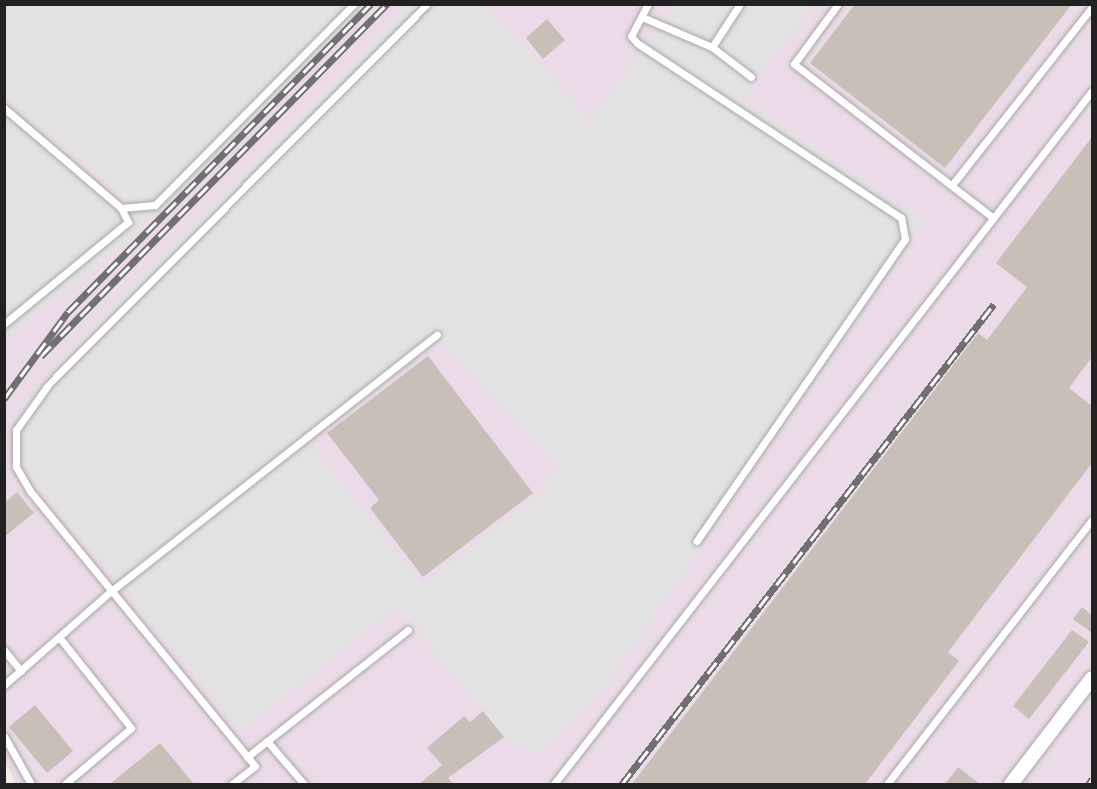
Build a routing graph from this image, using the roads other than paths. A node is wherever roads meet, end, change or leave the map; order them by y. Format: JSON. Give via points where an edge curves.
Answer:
{"nodes":[{"id":1,"x":354,"y":4,"type":"edge"},
{"id":2,"x":427,"y":4,"type":"edge"},
{"id":3,"x":648,"y":4,"type":"edge"},
{"id":4,"x":740,"y":4,"type":"edge"},
{"id":5,"x":838,"y":4,"type":"edge"},
{"id":6,"x":1092,"y":8,"type":"edge"},
{"id":7,"x":642,"y":17,"type":"junction"},
{"id":8,"x":712,"y":47,"type":"junction"},
{"id":9,"x":751,"y":77,"type":"dead end"},
{"id":10,"x":1092,"y":91,"type":"edge"},
{"id":11,"x":4,"y":108,"type":"edge"},
{"id":12,"x":952,"y":185,"type":"junction"},
{"id":13,"x":121,"y":208,"type":"junction"},
{"id":14,"x":993,"y":218,"type":"junction"},
{"id":15,"x":4,"y":324,"type":"edge"},
{"id":16,"x":437,"y":335,"type":"dead end"},
{"id":17,"x":1092,"y":520,"type":"edge"},
{"id":18,"x":697,"y":541,"type":"dead end"},
{"id":19,"x":110,"y":592,"type":"junction"},
{"id":20,"x":408,"y":630,"type":"dead end"},
{"id":21,"x":59,"y":637,"type":"junction"},
{"id":22,"x":4,"y":650,"type":"edge"},
{"id":23,"x":21,"y":671,"type":"junction"},
{"id":24,"x":1092,"y":678,"type":"edge"},
{"id":25,"x":4,"y":686,"type":"edge"},
{"id":26,"x":4,"y":736,"type":"edge"},
{"id":27,"x":267,"y":741,"type":"junction"},
{"id":28,"x":247,"y":757,"type":"junction"},
{"id":29,"x":31,"y":784,"type":"edge"},
{"id":30,"x":65,"y":784,"type":"edge"},
{"id":31,"x":232,"y":784,"type":"edge"},
{"id":32,"x":304,"y":784,"type":"edge"},
{"id":33,"x":554,"y":784,"type":"edge"},
{"id":34,"x":887,"y":784,"type":"edge"},
{"id":35,"x":1011,"y":784,"type":"edge"}],
"edges":[{"from":1,"to":13,"type":"lane","via":[[155,205]]},
{"from":2,"to":19,"type":"lane","via":[[48,385],[16,430],[16,467]]},
{"from":3,"to":7,"type":"lane"},
{"from":4,"to":8,"type":"lane"},
{"from":5,"to":12,"type":"lane","via":[[794,64]]},
{"from":6,"to":12,"type":"lane"},
{"from":7,"to":8,"type":"lane"},
{"from":7,"to":18,"type":"lane","via":[[631,36],[637,43],[901,218],[905,239]]},
{"from":8,"to":9,"type":"lane"},
{"from":10,"to":14,"type":"lane"},
{"from":11,"to":13,"type":"lane"},
{"from":12,"to":14,"type":"lane"},
{"from":13,"to":15,"type":"lane","via":[[126,225]]},
{"from":14,"to":33,"type":"lane"},
{"from":16,"to":19,"type":"lane"},
{"from":17,"to":34,"type":"lane"},
{"from":19,"to":21,"type":"lane"},
{"from":19,"to":28,"type":"lane"},
{"from":20,"to":27,"type":"lane"},
{"from":21,"to":23,"type":"lane"},
{"from":21,"to":30,"type":"lane","via":[[131,728]]},
{"from":22,"to":23,"type":"lane"},
{"from":23,"to":25,"type":"lane"},
{"from":24,"to":35,"type":"street"},
{"from":26,"to":29,"type":"lane"},
{"from":27,"to":28,"type":"lane"},
{"from":27,"to":32,"type":"lane"},
{"from":28,"to":31,"type":"lane","via":[[255,766]]}]}
